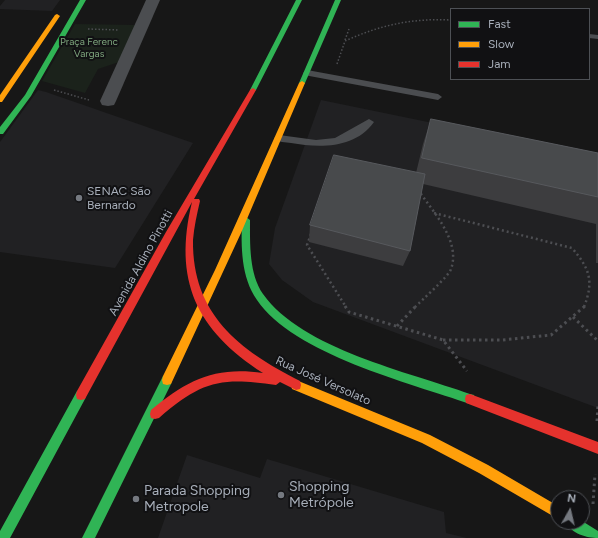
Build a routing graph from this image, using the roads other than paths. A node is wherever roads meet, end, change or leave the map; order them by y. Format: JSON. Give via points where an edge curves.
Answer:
{"nodes":[{"id":1,"x":83,"y":0,"type":"edge"},
{"id":2,"x":153,"y":0,"type":"edge"},
{"id":3,"x":300,"y":0,"type":"edge"},
{"id":4,"x":338,"y":0,"type":"edge"},
{"id":5,"x":63,"y":6,"type":"dead end"},
{"id":6,"x":307,"y":73,"type":"junction"},
{"id":7,"x":438,"y":97,"type":"dead end"},
{"id":8,"x":0,"y":100,"type":"edge"},
{"id":9,"x":108,"y":101,"type":"dead end"},
{"id":10,"x":369,"y":122,"type":"dead end"},
{"id":11,"x":0,"y":132,"type":"edge"},
{"id":12,"x":279,"y":138,"type":"junction"},
{"id":13,"x":198,"y":188,"type":"junction"},
{"id":14,"x":246,"y":213,"type":"junction"},
{"id":15,"x":203,"y":307,"type":"junction"},
{"id":16,"x":297,"y":385,"type":"junction"},
{"id":17,"x":144,"y":425,"type":"junction"},
{"id":18,"x":598,"y":448,"type":"edge"},
{"id":19,"x":550,"y":508,"type":"edge"},
{"id":20,"x":583,"y":530,"type":"edge"},
{"id":21,"x":593,"y":537,"type":"edge"},
{"id":22,"x":3,"y":538,"type":"edge"},
{"id":23,"x":88,"y":538,"type":"edge"}],
"edges":[{"from":1,"to":11,"type":"main road","via":[[28,96]]},
{"from":2,"to":9,"type":"street"},
{"from":3,"to":13,"type":"main road","name":"Avenida Aldino Pinotti"},
{"from":4,"to":6,"type":"main road"},
{"from":5,"to":8,"type":"main road"},
{"from":6,"to":7,"type":"lane"},
{"from":6,"to":12,"type":"main road"},
{"from":10,"to":12,"type":"lane","via":[[354,135],[334,144]]},
{"from":12,"to":14,"type":"main road"},
{"from":13,"to":15,"type":"main road","name":"Rua José Versolato","via":[[189,245],[194,283]]},
{"from":13,"to":22,"type":"main road","name":"Avenida Aldino Pinotti","via":[[169,234]]},
{"from":14,"to":15,"type":"main road"},
{"from":14,"to":18,"type":"main road","via":[[246,255],[253,284],[267,306],[288,325],[338,351]]},
{"from":15,"to":16,"type":"main road","name":"Rua José Versolato","via":[[216,328],[235,347],[258,365]]},
{"from":15,"to":17,"type":"main road"},
{"from":16,"to":17,"type":"main road","via":[[255,376],[236,375],[201,380],[170,399]]},
{"from":16,"to":19,"type":"main road","name":"Rua José Versolato","via":[[457,453]]},
{"from":17,"to":23,"type":"main road"},
{"from":20,"to":21,"type":"main road"}]}
